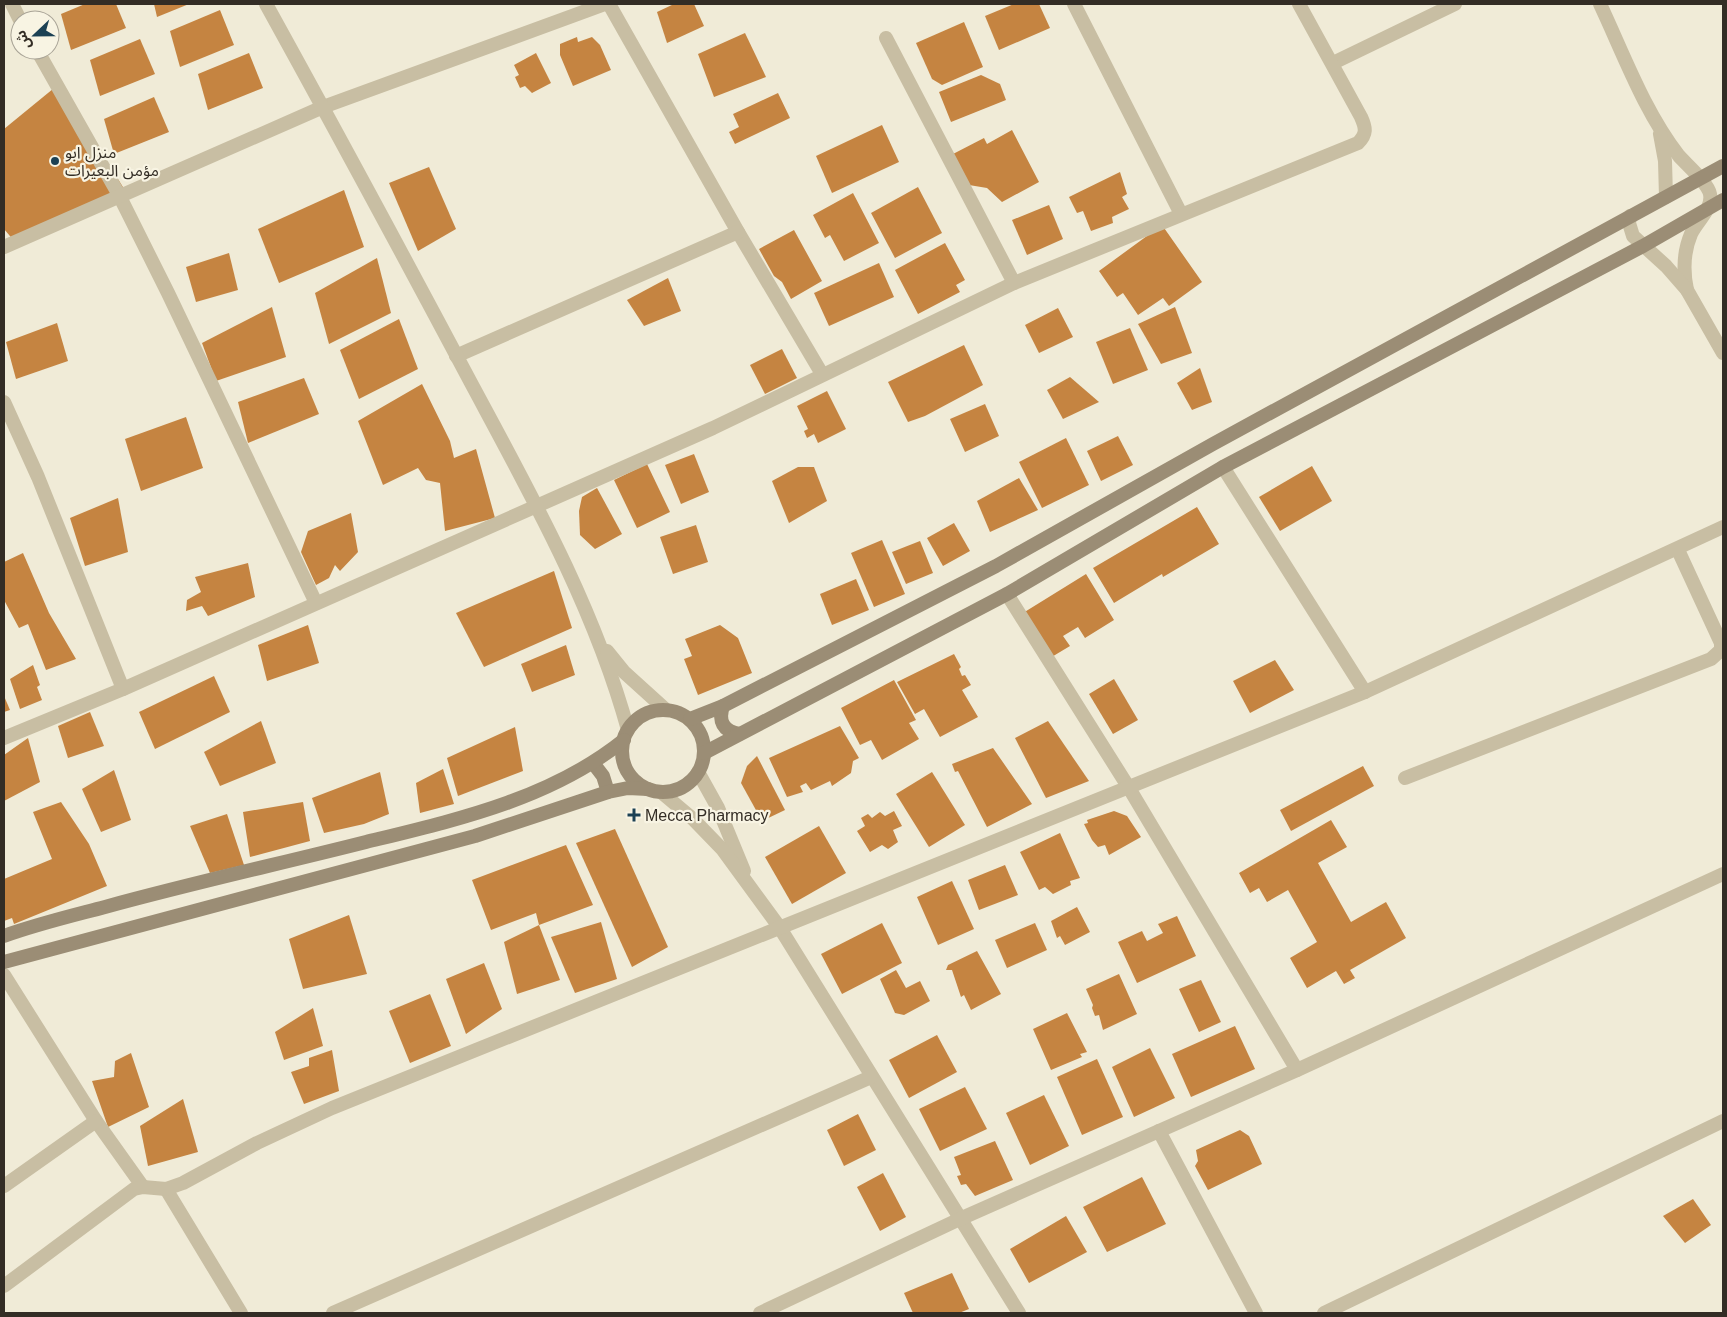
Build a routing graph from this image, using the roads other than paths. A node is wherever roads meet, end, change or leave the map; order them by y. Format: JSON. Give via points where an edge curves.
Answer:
{"nodes":[{"id":1,"x":266,"y":4,"type":"edge"},
{"id":2,"x":605,"y":4,"type":"edge"},
{"id":3,"x":609,"y":4,"type":"edge"},
{"id":4,"x":1074,"y":4,"type":"edge"},
{"id":5,"x":1299,"y":4,"type":"edge"},
{"id":6,"x":1455,"y":4,"type":"edge"},
{"id":7,"x":1600,"y":4,"type":"edge"},
{"id":8,"x":886,"y":38,"type":"dead end"},
{"id":9,"x":43,"y":60,"type":"edge"},
{"id":10,"x":1333,"y":63,"type":"junction"},
{"id":11,"x":323,"y":107,"type":"junction"},
{"id":12,"x":1658,"y":126,"type":"junction"},
{"id":13,"x":1723,"y":166,"type":"edge"},
{"id":14,"x":1699,"y":179,"type":"junction"},
{"id":15,"x":119,"y":195,"type":"junction"},
{"id":16,"x":1666,"y":197,"type":"junction"},
{"id":17,"x":1723,"y":200,"type":"edge"},
{"id":18,"x":1708,"y":208,"type":"junction"},
{"id":19,"x":1181,"y":214,"type":"junction"},
{"id":20,"x":1630,"y":216,"type":"junction"},
{"id":21,"x":738,"y":232,"type":"junction"},
{"id":22,"x":1643,"y":246,"type":"junction"},
{"id":23,"x":4,"y":247,"type":"edge"},
{"id":24,"x":1014,"y":283,"type":"junction"},
{"id":25,"x":1687,"y":290,"type":"junction"},
{"id":26,"x":1723,"y":354,"type":"edge"},
{"id":27,"x":456,"y":356,"type":"junction"},
{"id":28,"x":822,"y":374,"type":"junction"},
{"id":29,"x":4,"y":402,"type":"edge"},
{"id":30,"x":1223,"y":466,"type":"junction"},
{"id":31,"x":537,"y":507,"type":"junction"},
{"id":32,"x":1723,"y":528,"type":"edge"},
{"id":33,"x":1678,"y":550,"type":"junction"},
{"id":34,"x":1007,"y":594,"type":"junction"},
{"id":35,"x":316,"y":604,"type":"junction"},
{"id":36,"x":593,"y":626,"type":"junction"},
{"id":37,"x":123,"y":689,"type":"junction"},
{"id":38,"x":1365,"y":692,"type":"junction"},
{"id":39,"x":723,"y":706,"type":"junction"},
{"id":40,"x":666,"y":710,"type":"junction"},
{"id":41,"x":690,"y":719,"type":"junction"},
{"id":42,"x":738,"y":734,"type":"junction"},
{"id":43,"x":626,"y":735,"type":"junction"},
{"id":44,"x":4,"y":738,"type":"edge"},
{"id":45,"x":704,"y":753,"type":"junction"},
{"id":46,"x":593,"y":763,"type":"junction"},
{"id":47,"x":698,"y":772,"type":"junction"},
{"id":48,"x":1405,"y":778,"type":"dead end"},
{"id":49,"x":1129,"y":788,"type":"junction"},
{"id":50,"x":654,"y":791,"type":"junction"},
{"id":51,"x":608,"y":792,"type":"junction"},
{"id":52,"x":1723,"y":874,"type":"edge"},
{"id":53,"x":748,"y":883,"type":"junction"},
{"id":54,"x":780,"y":928,"type":"junction"},
{"id":55,"x":4,"y":936,"type":"edge"},
{"id":56,"x":4,"y":962,"type":"edge"},
{"id":57,"x":4,"y":974,"type":"edge"},
{"id":58,"x":1297,"y":1070,"type":"junction"},
{"id":59,"x":871,"y":1077,"type":"junction"},
{"id":60,"x":96,"y":1121,"type":"junction"},
{"id":61,"x":1723,"y":1121,"type":"edge"},
{"id":62,"x":1159,"y":1131,"type":"junction"},
{"id":63,"x":4,"y":1186,"type":"edge"},
{"id":64,"x":144,"y":1187,"type":"junction"},
{"id":65,"x":166,"y":1189,"type":"junction"},
{"id":66,"x":962,"y":1218,"type":"junction"},
{"id":67,"x":4,"y":1286,"type":"edge"},
{"id":68,"x":240,"y":1313,"type":"edge"},
{"id":69,"x":333,"y":1313,"type":"edge"},
{"id":70,"x":760,"y":1313,"type":"edge"},
{"id":71,"x":1019,"y":1313,"type":"edge"},
{"id":72,"x":1256,"y":1313,"type":"edge"},
{"id":73,"x":1324,"y":1313,"type":"edge"}],
"edges":[{"from":1,"to":11,"type":"street"},
{"from":2,"to":11,"type":"street"},
{"from":3,"to":21,"type":"street"},
{"from":4,"to":19,"type":"street"},
{"from":5,"to":10,"type":"street"},
{"from":6,"to":10,"type":"street"},
{"from":7,"to":12,"type":"street"},
{"from":8,"to":24,"type":"street"},
{"from":9,"to":15,"type":"street"},
{"from":10,"to":19,"type":"street","via":[[1365,127],[1364,136],[1358,143]]},
{"from":11,"to":15,"type":"street"},
{"from":11,"to":27,"type":"street"},
{"from":12,"to":14,"type":"street"},
{"from":12,"to":16,"type":"street","via":[[1665,161]]},
{"from":13,"to":14,"type":"main road"},
{"from":14,"to":16,"type":"main road"},
{"from":14,"to":18,"type":"street","via":[[1711,195]]},
{"from":15,"to":23,"type":"street"},
{"from":15,"to":35,"type":"street"},
{"from":16,"to":20,"type":"main road"},
{"from":17,"to":18,"type":"main road"},
{"from":18,"to":22,"type":"main road"},
{"from":18,"to":25,"type":"street","via":[[1687,247],[1684,268]]},
{"from":19,"to":24,"type":"street"},
{"from":20,"to":22,"type":"street","via":[[1630,230]]},
{"from":20,"to":39,"type":"main road","via":[[996,566]]},
{"from":21,"to":27,"type":"street"},
{"from":21,"to":28,"type":"street"},
{"from":22,"to":25,"type":"street"},
{"from":22,"to":30,"type":"main road"},
{"from":24,"to":28,"type":"street"},
{"from":25,"to":26,"type":"street"},
{"from":27,"to":31,"type":"street"},
{"from":28,"to":31,"type":"street","via":[[713,428]]},
{"from":29,"to":37,"type":"street","via":[[38,477]]},
{"from":30,"to":34,"type":"main road"},
{"from":30,"to":38,"type":"street"},
{"from":31,"to":35,"type":"street"},
{"from":31,"to":36,"type":"street"},
{"from":32,"to":33,"type":"street"},
{"from":33,"to":38,"type":"street"},
{"from":33,"to":48,"type":"street","via":[[1721,643],[1718,654]]},
{"from":34,"to":42,"type":"main road"},
{"from":34,"to":49,"type":"street"},
{"from":35,"to":37,"type":"street"},
{"from":36,"to":40,"type":"street","via":[[624,672]]},
{"from":36,"to":43,"type":"street","via":[[612,677]]},
{"from":37,"to":44,"type":"street"},
{"from":38,"to":49,"type":"street"},
{"from":39,"to":41,"type":"main road"},
{"from":39,"to":42,"type":"main road","via":[[720,714],[725,728]]},
{"from":40,"to":41,"type":"main road"},
{"from":40,"to":43,"type":"main road","via":[[644,714]]},
{"from":41,"to":45,"type":"main road","via":[[701,735]]},
{"from":42,"to":45,"type":"main road"},
{"from":43,"to":46,"type":"main road"},
{"from":43,"to":50,"type":"main road","via":[[622,752],[630,774],[638,783]]},
{"from":45,"to":47,"type":"main road"},
{"from":46,"to":51,"type":"main road","via":[[604,776]]},
{"from":46,"to":55,"type":"main road","via":[[528,794],[469,816],[162,891]]},
{"from":47,"to":50,"type":"main road","via":[[689,783],[676,790]]},
{"from":47,"to":53,"type":"street","via":[[722,815]]},
{"from":49,"to":54,"type":"street"},
{"from":49,"to":58,"type":"street"},
{"from":50,"to":51,"type":"main road","via":[[628,788]]},
{"from":50,"to":53,"type":"street","via":[[693,819]]},
{"from":51,"to":56,"type":"main road","via":[[475,836]]},
{"from":52,"to":58,"type":"street"},
{"from":53,"to":54,"type":"street"},
{"from":54,"to":59,"type":"street"},
{"from":54,"to":65,"type":"street","via":[[332,1108]]},
{"from":57,"to":60,"type":"street"},
{"from":58,"to":62,"type":"street"},
{"from":59,"to":66,"type":"street"},
{"from":59,"to":69,"type":"street"},
{"from":60,"to":63,"type":"street"},
{"from":60,"to":64,"type":"street"},
{"from":61,"to":73,"type":"street"},
{"from":62,"to":66,"type":"street"},
{"from":62,"to":72,"type":"street"},
{"from":64,"to":65,"type":"street"},
{"from":64,"to":67,"type":"street","via":[[124,1195]]},
{"from":65,"to":68,"type":"street"},
{"from":66,"to":70,"type":"street"},
{"from":66,"to":71,"type":"street"}]}
